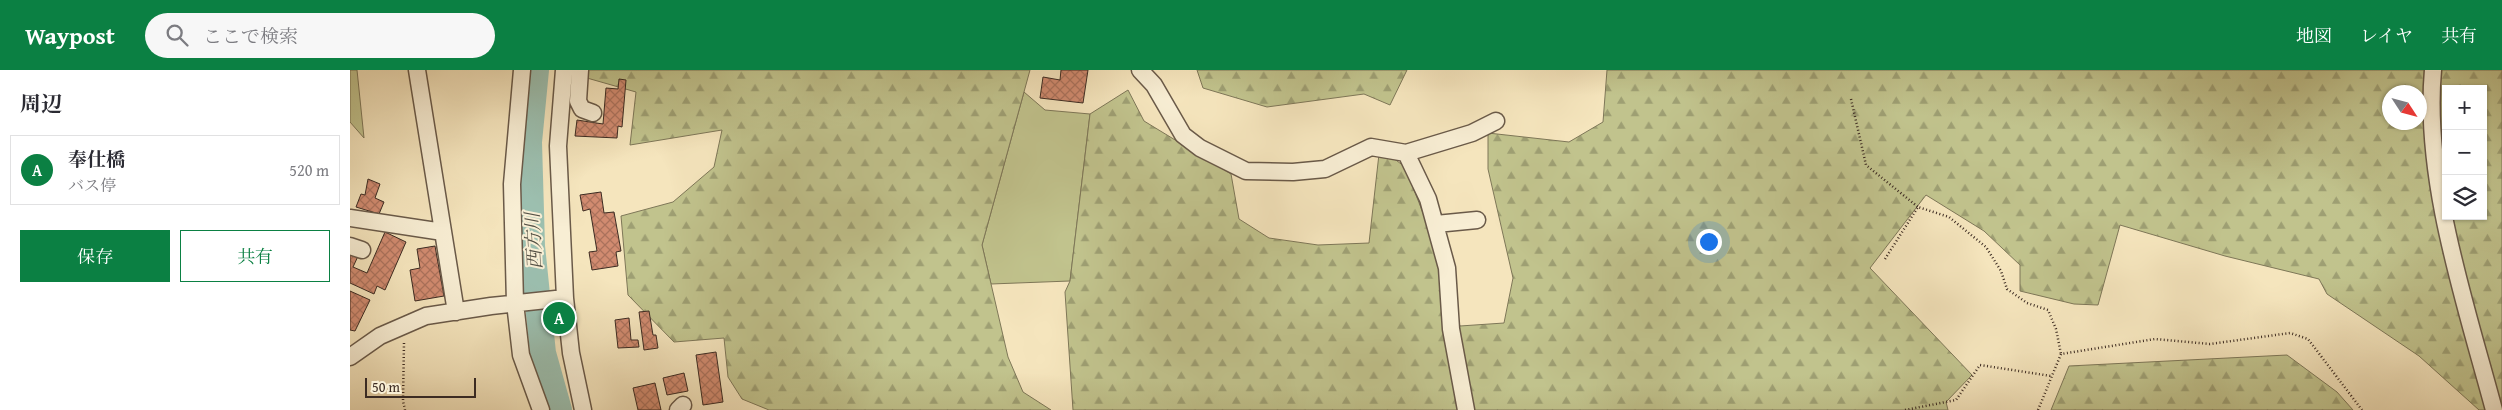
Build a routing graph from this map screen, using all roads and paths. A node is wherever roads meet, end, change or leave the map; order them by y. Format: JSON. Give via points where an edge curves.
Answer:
{"nodes":[{"id":1,"x":417,"y":70,"type":"edge"},
{"id":2,"x":522,"y":70,"type":"edge"},
{"id":3,"x":564,"y":70,"type":"edge"},
{"id":4,"x":580,"y":70,"type":"edge"},
{"id":5,"x":1140,"y":70,"type":"edge"},
{"id":6,"x":2432,"y":70,"type":"edge"},
{"id":7,"x":1851,"y":99,"type":"dead end"},
{"id":8,"x":594,"y":113,"type":"dead end"},
{"id":9,"x":1496,"y":121,"type":"dead end"},
{"id":10,"x":1406,"y":154,"type":"junction"},
{"id":11,"x":1918,"y":207,"type":"junction"},
{"id":12,"x":350,"y":218,"type":"edge"},
{"id":13,"x":1477,"y":220,"type":"dead end"},
{"id":14,"x":1436,"y":224,"type":"junction"},
{"id":15,"x":442,"y":232,"type":"junction"},
{"id":16,"x":1886,"y":259,"type":"dead end"},
{"id":17,"x":560,"y":299,"type":"junction"},
{"id":18,"x":517,"y":303,"type":"junction"},
{"id":19,"x":456,"y":312,"type":"junction"},
{"id":20,"x":404,"y":326,"type":"junction"},
{"id":21,"x":2061,"y":354,"type":"junction"},
{"id":22,"x":350,"y":357,"type":"edge"},
{"id":23,"x":2051,"y":376,"type":"junction"},
{"id":24,"x":405,"y":410,"type":"edge"},
{"id":25,"x":541,"y":410,"type":"edge"},
{"id":26,"x":583,"y":410,"type":"edge"},
{"id":27,"x":1466,"y":410,"type":"edge"},
{"id":28,"x":1905,"y":410,"type":"edge"},
{"id":29,"x":2038,"y":410,"type":"edge"},
{"id":30,"x":2362,"y":410,"type":"edge"},
{"id":31,"x":2494,"y":410,"type":"edge"}],
"edges":[{"from":1,"to":15,"type":"street"},
{"from":2,"to":18,"type":"street","via":[[512,184]]},
{"from":3,"to":17,"type":"street","via":[[558,146]]},
{"from":4,"to":8,"type":"street","via":[[578,101],[582,109]]},
{"from":5,"to":10,"type":"street","via":[[1154,85],[1183,135],[1200,148],[1246,171],[1293,172],[1325,168],[1371,148]]},
{"from":6,"to":31,"type":"street","via":[[2438,179],[2454,260]]},
{"from":7,"to":11,"type":"path","via":[[1866,165]]},
{"from":9,"to":10,"type":"street","via":[[1472,133]]},
{"from":10,"to":14,"type":"street"},
{"from":11,"to":16,"type":"path"},
{"from":11,"to":21,"type":"path","via":[[1949,217],[1986,247],[2007,289],[2027,303],[2048,310],[2056,328]]},
{"from":12,"to":15,"type":"street"},
{"from":13,"to":14,"type":"street"},
{"from":14,"to":27,"type":"street","via":[[1447,268],[1452,329]]},
{"from":15,"to":19,"type":"street"},
{"from":17,"to":18,"type":"street"},
{"from":17,"to":26,"type":"street"},
{"from":18,"to":19,"type":"street"},
{"from":18,"to":25,"type":"street","via":[[521,355]]},
{"from":19,"to":20,"type":"street","via":[[426,316]]},
{"from":20,"to":22,"type":"street","via":[[380,336]]},
{"from":20,"to":24,"type":"path"},
{"from":21,"to":23,"type":"path"},
{"from":21,"to":30,"type":"path","via":[[2155,339],[2210,344],[2290,333],[2308,339]]},
{"from":23,"to":28,"type":"path","via":[[1980,366],[1956,400]]},
{"from":23,"to":29,"type":"path"}]}
